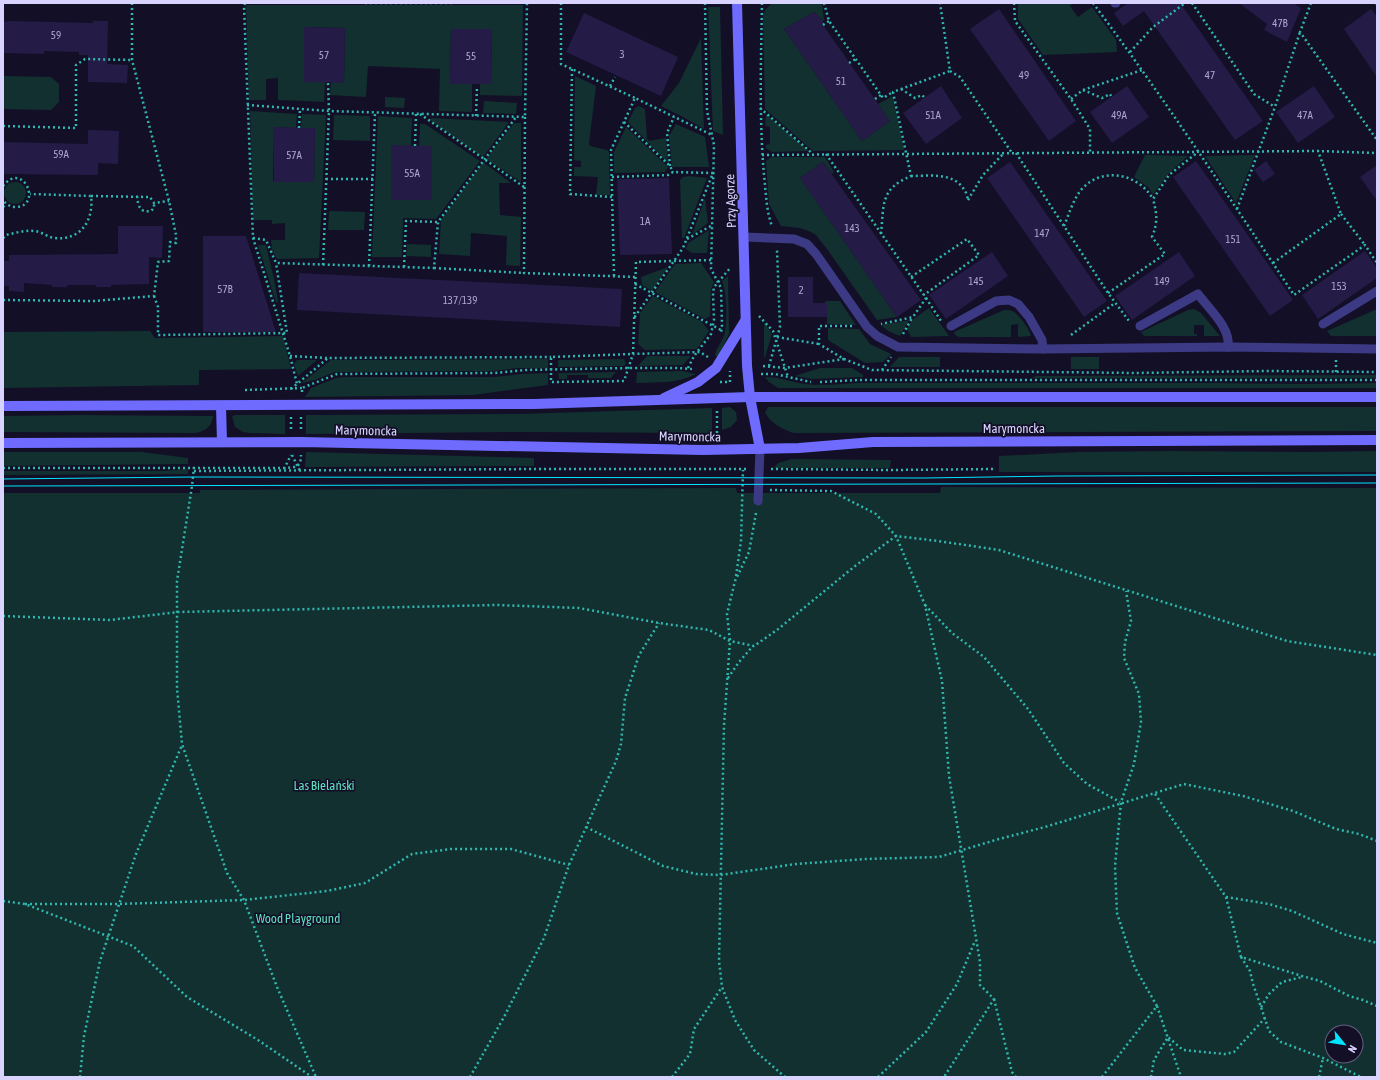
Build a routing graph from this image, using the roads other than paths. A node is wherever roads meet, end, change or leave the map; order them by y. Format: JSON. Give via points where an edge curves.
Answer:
{"nodes":[{"id":1,"x":737,"y":3,"type":"edge"},
{"id":2,"x":744,"y":237,"type":"junction"},
{"id":3,"x":1377,"y":291,"type":"edge"},
{"id":4,"x":746,"y":320,"type":"junction"},
{"id":5,"x":1323,"y":324,"type":"dead end"},
{"id":6,"x":951,"y":326,"type":"dead end"},
{"id":7,"x":1140,"y":326,"type":"dead end"},
{"id":8,"x":1228,"y":347,"type":"junction"},
{"id":9,"x":1042,"y":349,"type":"junction"},
{"id":10,"x":1377,"y":349,"type":"edge"},
{"id":11,"x":1377,"y":397,"type":"edge"},
{"id":12,"x":750,"y":398,"type":"junction"},
{"id":13,"x":660,"y":400,"type":"junction"},
{"id":14,"x":3,"y":406,"type":"edge"},
{"id":15,"x":222,"y":406,"type":"junction"},
{"id":16,"x":1377,"y":440,"type":"edge"},
{"id":17,"x":222,"y":442,"type":"junction"},
{"id":18,"x":3,"y":443,"type":"edge"},
{"id":19,"x":760,"y":449,"type":"junction"},
{"id":20,"x":758,"y":501,"type":"road end"}],
"edges":[{"from":1,"to":2,"type":"main road","name":"Przy Agorze"},
{"from":2,"to":4,"type":"main road","name":"Przy Agorze"},
{"from":2,"to":9,"type":"lane","via":[[794,239],[807,244],[867,327],[877,336],[898,347]]},
{"from":3,"to":5,"type":"lane"},
{"from":4,"to":12,"type":"main road","name":"Przy Agorze"},
{"from":4,"to":13,"type":"main road","via":[[716,368],[698,382]]},
{"from":6,"to":9,"type":"lane","via":[[996,301],[1009,300],[1018,304],[1029,318],[1042,340]]},
{"from":7,"to":8,"type":"lane","via":[[1198,294],[1225,329],[1229,340]]},
{"from":8,"to":9,"type":"lane"},
{"from":8,"to":10,"type":"lane"},
{"from":11,"to":12,"type":"main road","name":"Marymoncka"},
{"from":12,"to":13,"type":"main road","name":"Marymoncka"},
{"from":12,"to":19,"type":"main road","name":"Przy Agorze"},
{"from":13,"to":15,"type":"main road","name":"Marymoncka","via":[[534,404]]},
{"from":14,"to":15,"type":"main road","name":"Marymoncka"},
{"from":15,"to":17,"type":"main road"},
{"from":16,"to":19,"type":"main road","name":"Marymoncka","via":[[873,442]]},
{"from":17,"to":18,"type":"main road","name":"Marymoncka"},
{"from":17,"to":19,"type":"main road","name":"Marymoncka"},
{"from":19,"to":20,"type":"lane"}]}
